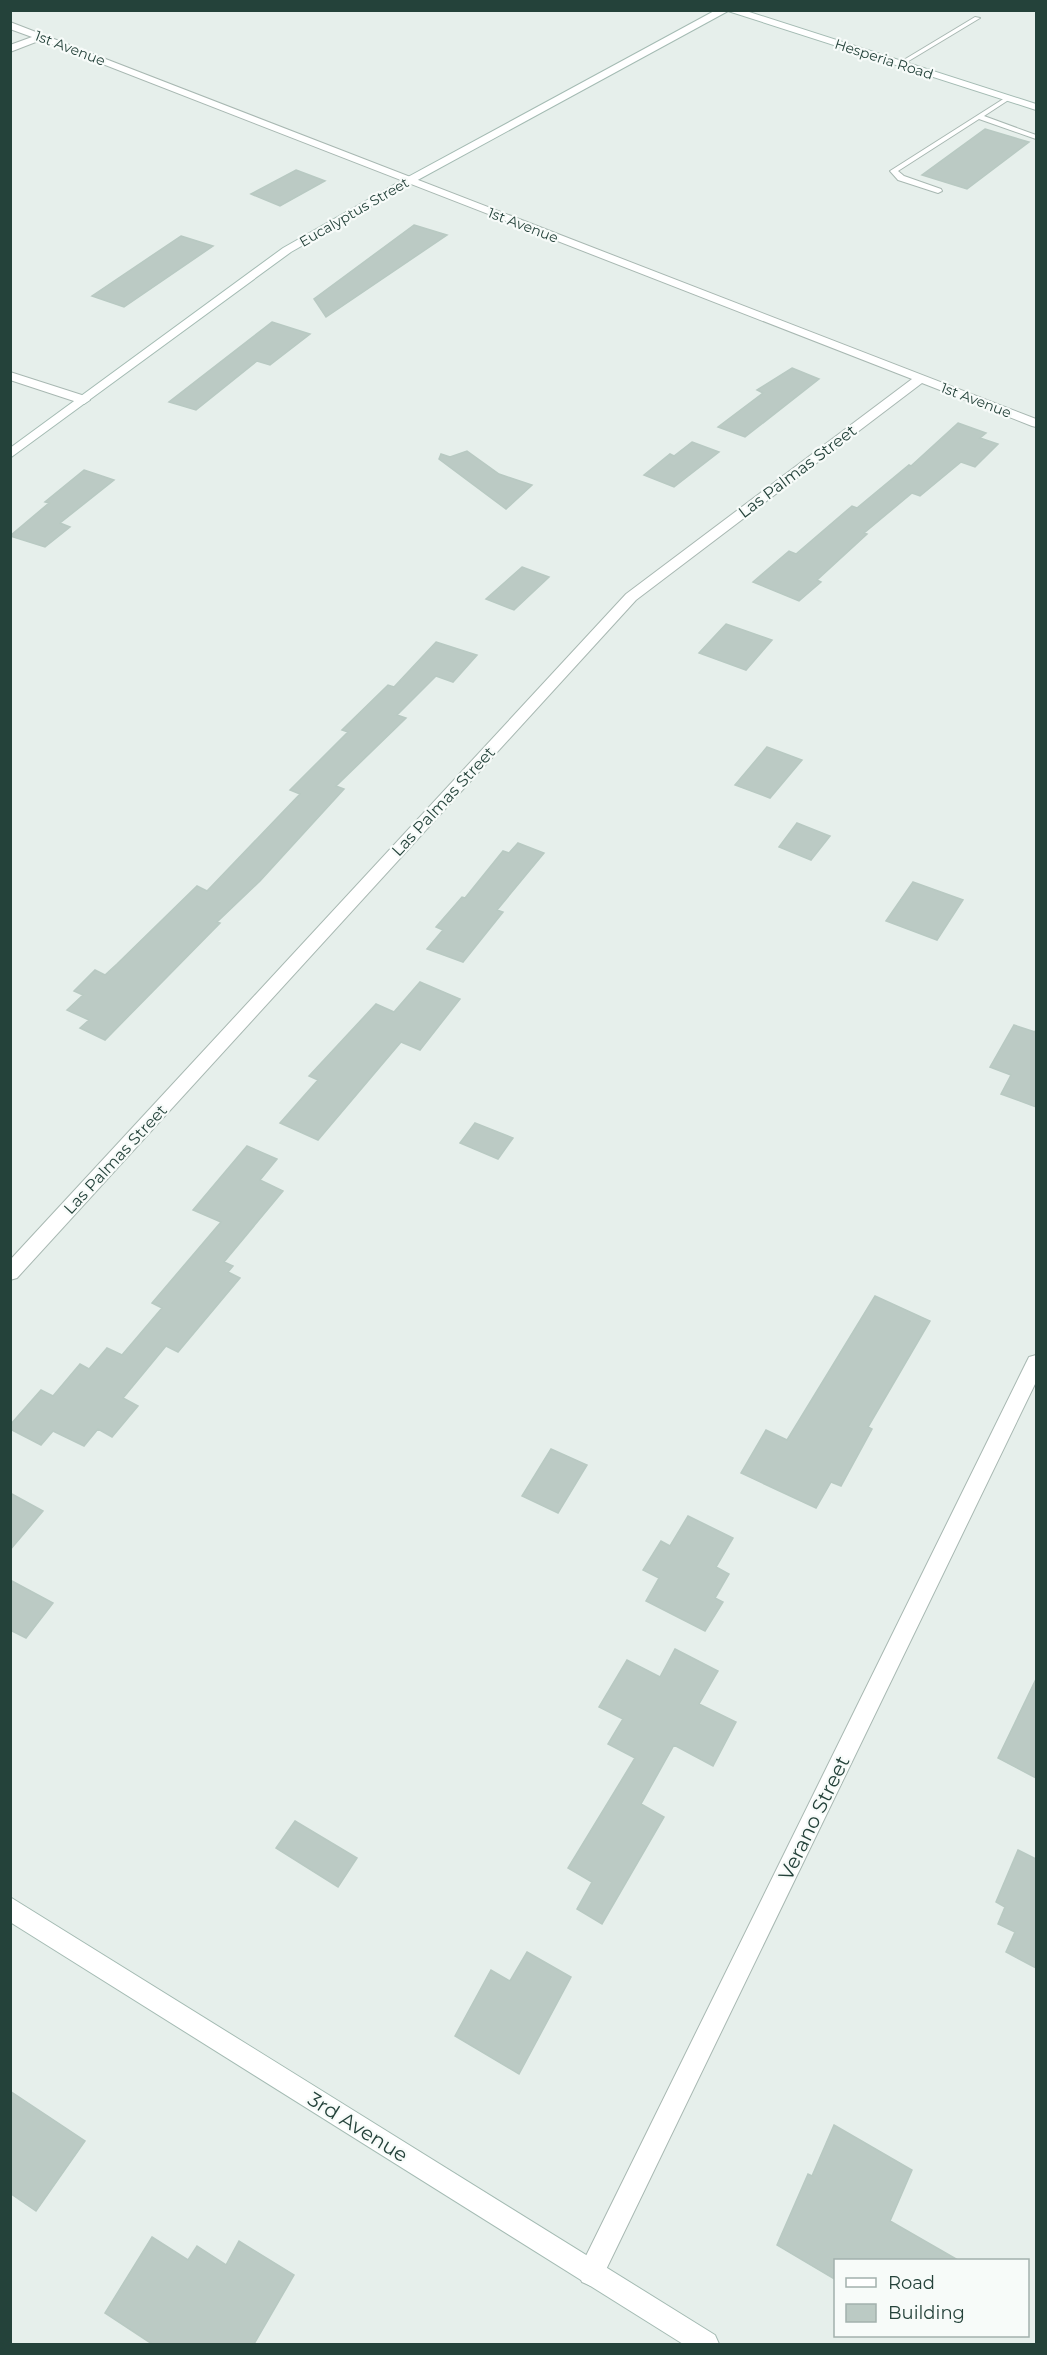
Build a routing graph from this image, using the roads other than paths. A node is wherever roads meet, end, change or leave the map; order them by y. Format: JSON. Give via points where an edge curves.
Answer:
{"nodes":[{"id":1,"x":724,"y":10,"type":"edge"},
{"id":2,"x":732,"y":10,"type":"edge"},
{"id":3,"x":977,"y":18,"type":"dead end"},
{"id":4,"x":10,"y":25,"type":"edge"},
{"id":5,"x":40,"y":37,"type":"junction"},
{"id":6,"x":10,"y":50,"type":"edge"},
{"id":7,"x":900,"y":64,"type":"junction"},
{"id":8,"x":1008,"y":98,"type":"junction"},
{"id":9,"x":1036,"y":107,"type":"edge"},
{"id":10,"x":979,"y":117,"type":"junction"},
{"id":11,"x":1036,"y":136,"type":"edge"},
{"id":12,"x":410,"y":180,"type":"junction"},
{"id":13,"x":938,"y":191,"type":"dead end"},
{"id":14,"x":10,"y":376,"type":"edge"},
{"id":15,"x":920,"y":379,"type":"junction"},
{"id":16,"x":84,"y":400,"type":"junction"},
{"id":17,"x":1036,"y":423,"type":"edge"},
{"id":18,"x":10,"y":454,"type":"edge"},
{"id":19,"x":10,"y":1273,"type":"edge"},
{"id":20,"x":1036,"y":1363,"type":"edge"},
{"id":21,"x":10,"y":1908,"type":"edge"},
{"id":22,"x":591,"y":2273,"type":"junction"},
{"id":23,"x":706,"y":2344,"type":"edge"}],
"edges":[{"from":1,"to":12,"type":"street","name":"Eucalyptus Street"},
{"from":2,"to":7,"type":"street","name":"Hesperia Road"},
{"from":3,"to":7,"type":"lane"},
{"from":4,"to":5,"type":"street","name":"1st Avenue"},
{"from":5,"to":6,"type":"street"},
{"from":5,"to":12,"type":"street","name":"1st Avenue"},
{"from":7,"to":8,"type":"street","name":"Hesperia Road"},
{"from":8,"to":9,"type":"street","name":"Hesperia Road"},
{"from":8,"to":10,"type":"lane"},
{"from":10,"to":11,"type":"lane"},
{"from":10,"to":13,"type":"lane","via":[[894,171],[901,178]]},
{"from":12,"to":15,"type":"street","name":"1st Avenue"},
{"from":12,"to":16,"type":"street","name":"Eucalyptus Street","via":[[287,250]]},
{"from":14,"to":16,"type":"street"},
{"from":15,"to":17,"type":"street","name":"1st Avenue"},
{"from":15,"to":19,"type":"street","name":"Las Palmas Street","via":[[631,597]]},
{"from":16,"to":18,"type":"street","name":"Eucalyptus Street"},
{"from":20,"to":22,"type":"street","name":"Verano Street"},
{"from":21,"to":22,"type":"street","name":"3rd Avenue"},
{"from":22,"to":23,"type":"street","name":"3rd Avenue"}]}
